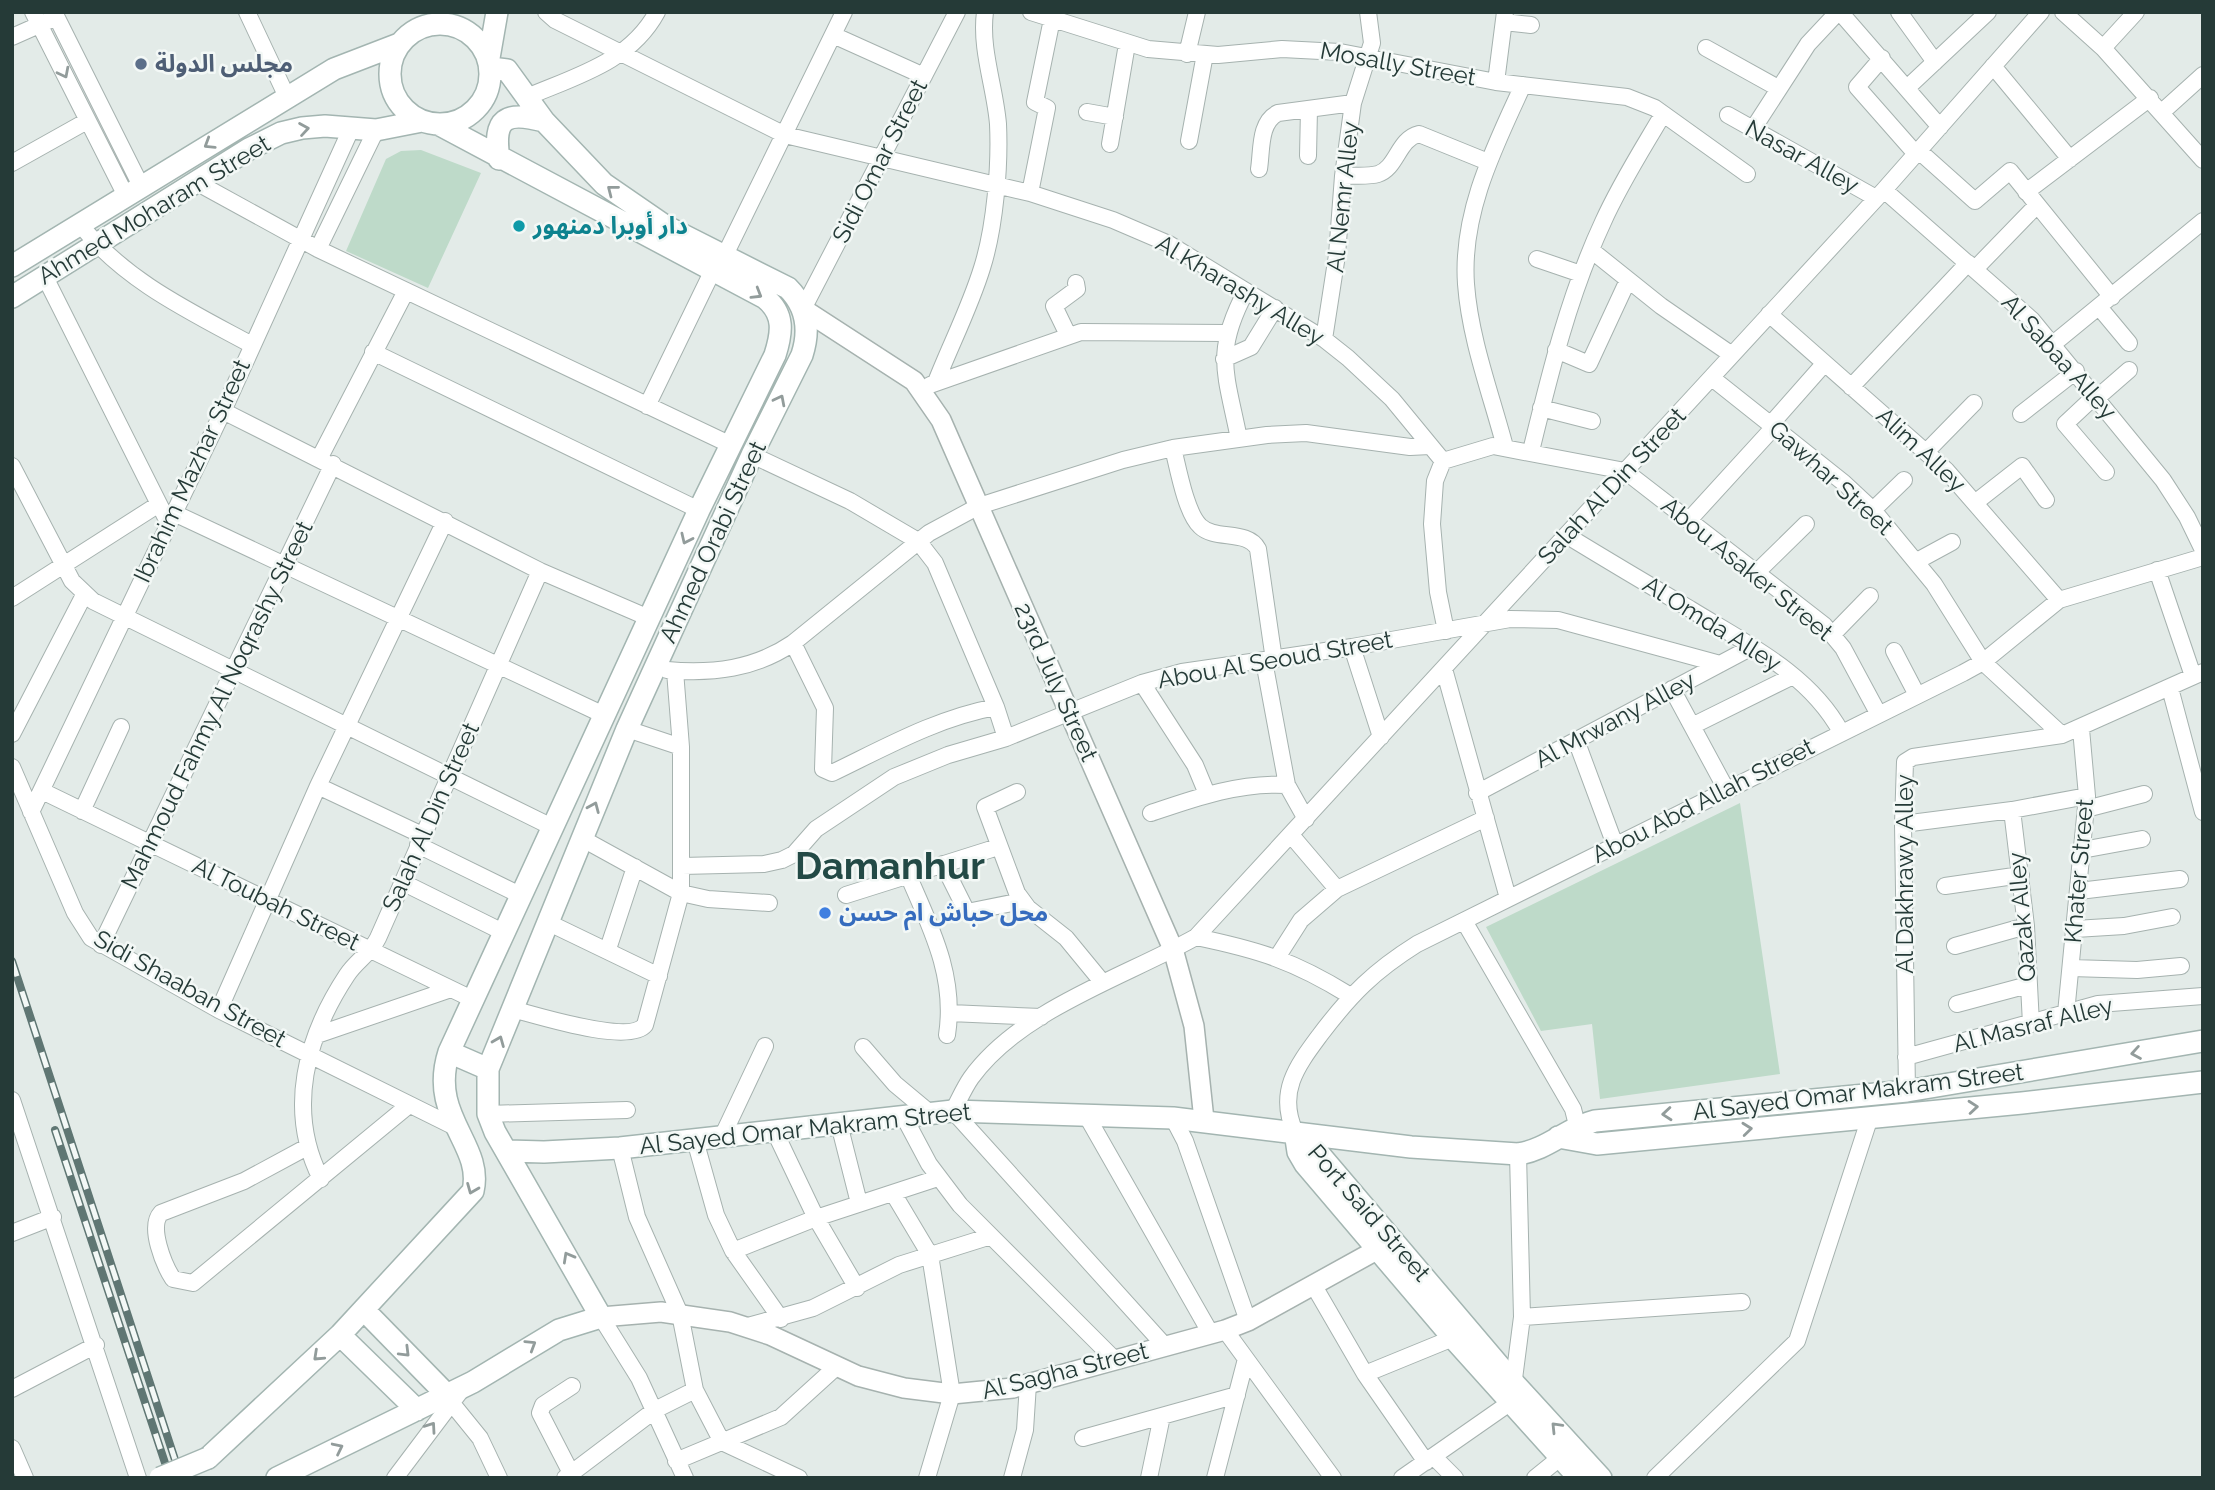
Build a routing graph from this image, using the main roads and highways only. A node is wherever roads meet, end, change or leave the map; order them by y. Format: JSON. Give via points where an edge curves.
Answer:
{"nodes":[{"id":1,"x":497,"y":12,"type":"edge"},
{"id":2,"x":429,"y":19,"type":"edge"},
{"id":3,"x":399,"y":44,"type":"junction"},
{"id":4,"x":490,"y":63,"type":"junction"},
{"id":5,"x":544,"y":121,"type":"junction"},
{"id":6,"x":430,"y":123,"type":"junction"},
{"id":7,"x":499,"y":159,"type":"junction"},
{"id":8,"x":719,"y":262,"type":"junction"},
{"id":9,"x":12,"y":265,"type":"edge"},
{"id":10,"x":12,"y":297,"type":"edge"},
{"id":11,"x":2203,"y":1041,"type":"edge"},
{"id":12,"x":449,"y":1052,"type":"junction"},
{"id":13,"x":488,"y":1069,"type":"junction"},
{"id":14,"x":2019,"y":1074,"type":"junction"},
{"id":15,"x":2203,"y":1082,"type":"edge"},
{"id":16,"x":2022,"y":1103,"type":"junction"},
{"id":17,"x":1294,"y":1132,"type":"junction"},
{"id":18,"x":1580,"y":1134,"type":"junction"},
{"id":19,"x":507,"y":1151,"type":"junction"},
{"id":20,"x":1384,"y":1245,"type":"junction"},
{"id":21,"x":364,"y":1310,"type":"junction"},
{"id":22,"x":340,"y":1335,"type":"junction"},
{"id":23,"x":1512,"y":1392,"type":"junction"},
{"id":24,"x":449,"y":1398,"type":"junction"},
{"id":25,"x":417,"y":1410,"type":"junction"},
{"id":26,"x":160,"y":1478,"type":"edge"},
{"id":27,"x":277,"y":1478,"type":"edge"},
{"id":28,"x":1579,"y":1478,"type":"edge"},
{"id":29,"x":1601,"y":1478,"type":"edge"}],
"edges":[{"from":1,"to":4,"type":"main road"},
{"from":2,"to":3,"type":"main road"},
{"from":2,"to":4,"type":"main road","via":[[463,28],[474,36]]},
{"from":3,"to":6,"type":"main road","via":[[391,65],[391,88],[398,102]]},
{"from":3,"to":9,"type":"main road","name":"Ahmed Moharam Street","one_way":true,"via":[[355,59],[287,96]]},
{"from":4,"to":5,"type":"main road","name":"Ahmed Orabi Street","via":[[507,70]]},
{"from":4,"to":6,"type":"main road","via":[[490,83],[477,109],[459,120]]},
{"from":5,"to":7,"type":"main road","via":[[516,116],[502,122],[496,135]]},
{"from":8,"to":5,"type":"main road","name":"Ahmed Orabi Street","one_way":true,"via":[[634,207],[576,158]]},
{"from":6,"to":7,"type":"main road","name":"Ahmed Orabi Street"},
{"from":10,"to":6,"type":"main road","name":"Ahmed Moharam Street","one_way":true,"via":[[248,149],[281,133],[325,126],[347,138]]},
{"from":7,"to":8,"type":"main road","name":"Ahmed Orabi Street"},
{"from":8,"to":12,"type":"main road","name":"Ahmed Orabi Street","one_way":true,"via":[[778,312],[781,324],[775,355]]},
{"from":13,"to":8,"type":"main road","name":"Ahmed Orabi Street","one_way":true,"via":[[626,729],[665,670],[752,455],[802,355],[807,330],[794,294],[781,283]]},
{"from":11,"to":14,"type":"main road","name":"Al Sayed Omar Makram Street","one_way":true},
{"from":12,"to":13,"type":"main road"},
{"from":12,"to":21,"type":"main road","name":"Ahmed Orabi Street","one_way":true,"via":[[444,1093],[473,1163],[473,1191]]},
{"from":13,"to":19,"type":"main road","name":"Ahmed Orabi Street","via":[[488,1114]]},
{"from":14,"to":16,"type":"main road"},
{"from":14,"to":18,"type":"main road","name":"Al Sayed Omar Makram Street","one_way":true,"via":[[1907,1091],[1595,1121]]},
{"from":15,"to":16,"type":"main road","name":"Al Sayed Omar Makram Street"},
{"from":18,"to":16,"type":"main road","name":"Al Sayed Omar Makram Street","one_way":true},
{"from":17,"to":18,"type":"main road","name":"Al Sayed Omar Makram Street","via":[[1518,1154],[1535,1151],[1558,1137]]},
{"from":17,"to":19,"type":"main road","name":"Al Sayed Omar Makram Street","via":[[1173,1118],[953,1111],[620,1148]]},
{"from":17,"to":20,"type":"main road","name":"Port Said Street","via":[[1315,1149]]},
{"from":24,"to":19,"type":"main road","name":"Ahmed Orabi Street","one_way":true,"via":[[540,1339],[601,1317]]},
{"from":20,"to":23,"type":"main road","name":"Port Said Street"},
{"from":20,"to":23,"type":"main road","name":"Port Said Street","via":[[1453,1338]]},
{"from":21,"to":22,"type":"main road","name":"Ahmed Orabi Street"},
{"from":21,"to":24,"type":"main road","one_way":true},
{"from":22,"to":25,"type":"main road"},
{"from":22,"to":26,"type":"main road","name":"Ahmed Orabi Street","one_way":true,"bridge":true,"via":[[208,1458]]},
{"from":23,"to":28,"type":"main road","name":"Port Said Street"},
{"from":29,"to":23,"type":"main road","name":"Port Said Street","one_way":true},
{"from":24,"to":25,"type":"main road"},
{"from":27,"to":25,"type":"main road","one_way":true}]}
